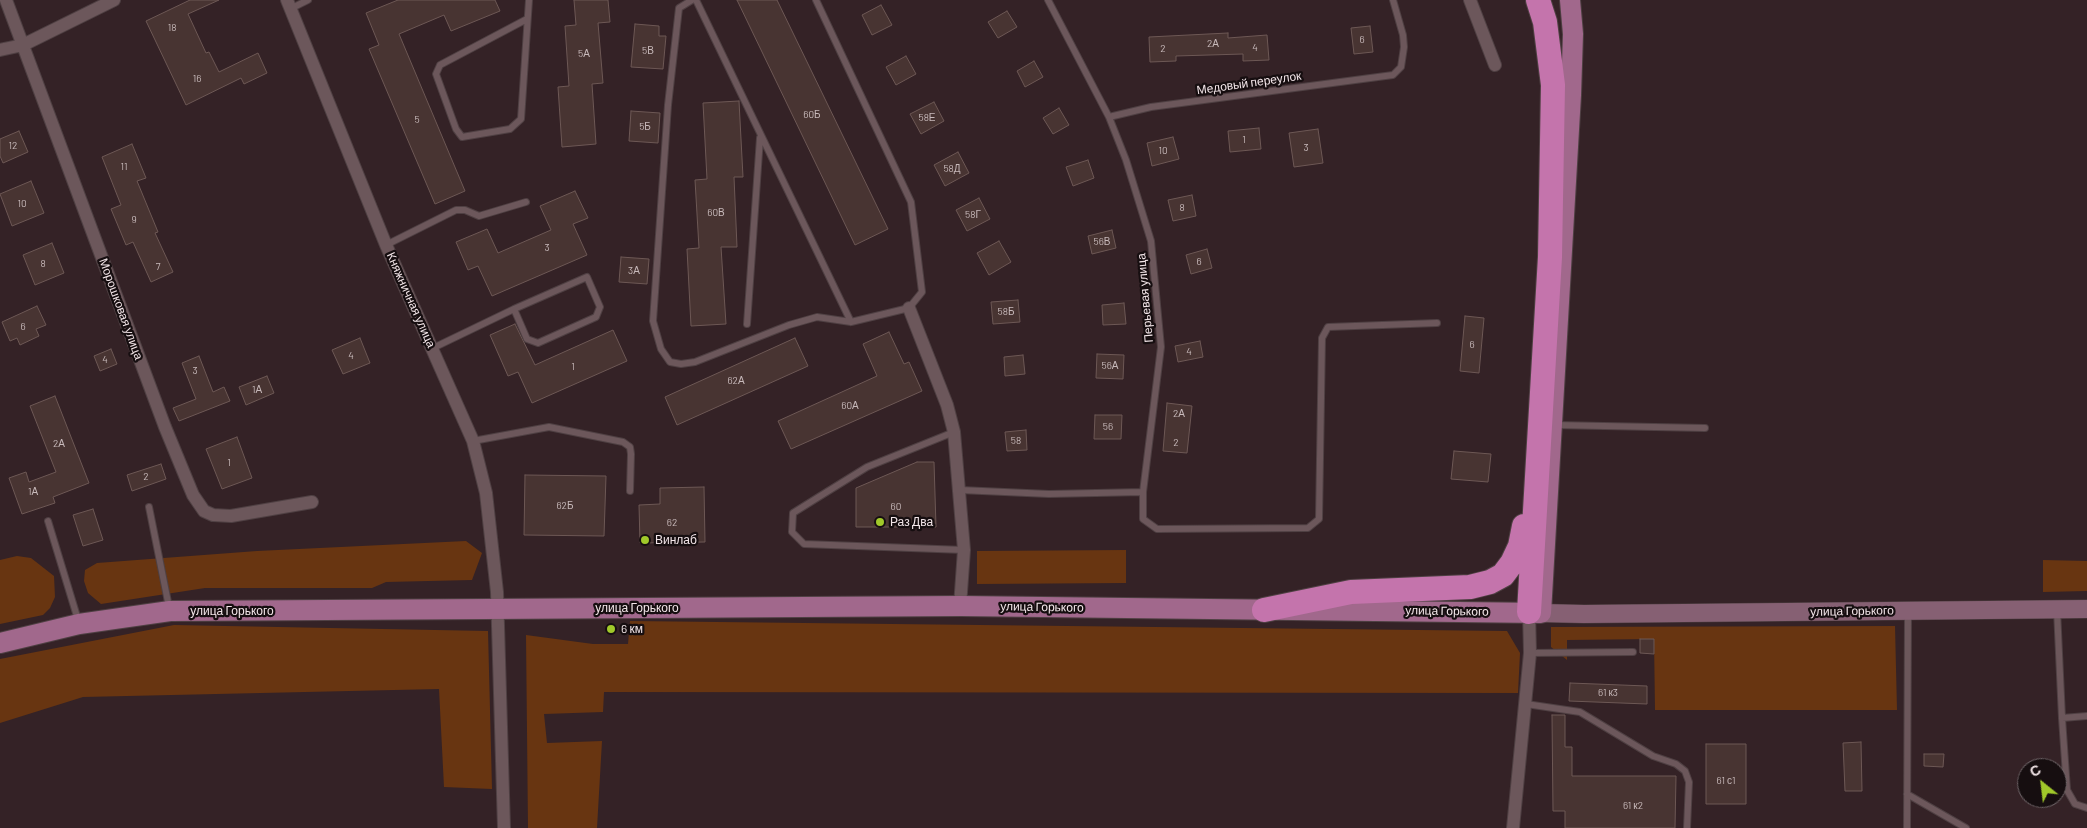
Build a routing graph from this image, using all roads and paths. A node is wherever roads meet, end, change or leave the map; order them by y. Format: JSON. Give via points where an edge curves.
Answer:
{"nodes":[{"id":1,"x":6,"y":0,"type":"edge"},
{"id":2,"x":114,"y":0,"type":"edge"},
{"id":3,"x":308,"y":0,"type":"edge"},
{"id":4,"x":529,"y":0,"type":"edge"},
{"id":5,"x":692,"y":0,"type":"edge"},
{"id":6,"x":696,"y":0,"type":"edge"},
{"id":7,"x":816,"y":0,"type":"edge"},
{"id":8,"x":1048,"y":0,"type":"edge"},
{"id":9,"x":1393,"y":0,"type":"edge"},
{"id":10,"x":1470,"y":0,"type":"edge"},
{"id":11,"x":1538,"y":0,"type":"edge"},
{"id":12,"x":1570,"y":0,"type":"edge"},
{"id":13,"x":288,"y":5,"type":"edge"},
{"id":14,"x":527,"y":19,"type":"junction"},
{"id":15,"x":23,"y":45,"type":"junction"},
{"id":16,"x":0,"y":50,"type":"edge"},
{"id":17,"x":1495,"y":65,"type":"dead end"},
{"id":18,"x":1110,"y":117,"type":"junction"},
{"id":19,"x":760,"y":135,"type":"junction"},
{"id":20,"x":526,"y":202,"type":"dead end"},
{"id":21,"x":386,"y":244,"type":"junction"},
{"id":22,"x":909,"y":308,"type":"junction"},
{"id":23,"x":514,"y":309,"type":"junction"},
{"id":24,"x":851,"y":322,"type":"junction"},
{"id":25,"x":1437,"y":323,"type":"dead end"},
{"id":26,"x":747,"y":324,"type":"dead end"},
{"id":27,"x":433,"y":348,"type":"junction"},
{"id":28,"x":1544,"y":350,"type":"junction"},
{"id":29,"x":1552,"y":425,"type":"junction"},
{"id":30,"x":1705,"y":428,"type":"dead end"},
{"id":31,"x":954,"y":432,"type":"junction"},
{"id":32,"x":473,"y":441,"type":"junction"},
{"id":33,"x":960,"y":490,"type":"junction"},
{"id":34,"x":630,"y":491,"type":"dead end"},
{"id":35,"x":1143,"y":492,"type":"junction"},
{"id":36,"x":312,"y":502,"type":"dead end"},
{"id":37,"x":149,"y":507,"type":"dead end"},
{"id":38,"x":48,"y":521,"type":"dead end"},
{"id":39,"x":964,"y":550,"type":"junction"},
{"id":40,"x":960,"y":606,"type":"junction"},
{"id":41,"x":498,"y":609,"type":"junction"},
{"id":42,"x":2056,"y":609,"type":"junction"},
{"id":43,"x":2087,"y":609,"type":"edge"},
{"id":44,"x":1264,"y":610,"type":"junction"},
{"id":45,"x":1908,"y":610,"type":"junction"},
{"id":46,"x":170,"y":611,"type":"junction"},
{"id":47,"x":1535,"y":612,"type":"junction"},
{"id":48,"x":79,"y":624,"type":"junction"},
{"id":49,"x":0,"y":643,"type":"edge"},
{"id":50,"x":1633,"y":652,"type":"dead end"},
{"id":51,"x":1530,"y":653,"type":"junction"},
{"id":52,"x":1526,"y":704,"type":"junction"},
{"id":53,"x":2087,"y":716,"type":"edge"},
{"id":54,"x":2062,"y":718,"type":"junction"},
{"id":55,"x":1907,"y":794,"type":"junction"},
{"id":56,"x":2087,"y":808,"type":"edge"},
{"id":57,"x":504,"y":828,"type":"edge"},
{"id":58,"x":1514,"y":828,"type":"edge"},
{"id":59,"x":1687,"y":828,"type":"edge"},
{"id":60,"x":1906,"y":828,"type":"edge"},
{"id":61,"x":1966,"y":828,"type":"edge"}],
"edges":[{"from":1,"to":15,"type":"street","name":"Морошковая улица"},
{"from":2,"to":15,"type":"street"},
{"from":3,"to":13,"type":"lane"},
{"from":4,"to":14,"type":"lane"},
{"from":5,"to":24,"type":"lane","via":[[679,8],[668,105],[653,321],[661,349],[670,362],[682,364],[818,317]]},
{"from":6,"to":19,"type":"lane"},
{"from":7,"to":22,"type":"lane","via":[[911,202],[922,292]]},
{"from":8,"to":18,"type":"lane","name":"Перьевая улица"},
{"from":9,"to":18,"type":"lane","name":"Медовый переулок","via":[[1404,47],[1401,67],[1393,75],[1151,106]]},
{"from":10,"to":17,"type":"street"},
{"from":11,"to":28,"type":"highway","via":[[1545,22],[1553,85],[1550,257]]},
{"from":12,"to":29,"type":"main road","via":[[1573,34],[1571,95]]},
{"from":13,"to":21,"type":"street","name":"Княжничная улица"},
{"from":14,"to":14,"type":"lane","via":[[521,119],[510,129],[462,137],[436,74],[440,65]]},
{"from":15,"to":16,"type":"street"},
{"from":15,"to":36,"type":"street","name":"Морошковая улица","via":[[193,496],[204,512],[222,516]]},
{"from":18,"to":35,"type":"lane","name":"Перьевая улица","via":[[1151,241],[1161,347]]},
{"from":19,"to":24,"type":"lane"},
{"from":19,"to":26,"type":"lane"},
{"from":20,"to":21,"type":"lane","via":[[479,216],[456,210]]},
{"from":21,"to":27,"type":"street","name":"Княжничная улица"},
{"from":22,"to":24,"type":"lane"},
{"from":22,"to":31,"type":"street","via":[[947,405]]},
{"from":23,"to":23,"type":"lane","via":[[586,277],[600,307],[596,317],[538,343],[527,339]]},
{"from":23,"to":27,"type":"lane"},
{"from":25,"to":35,"type":"lane","name":"Перьевая улица","via":[[1328,327],[1322,338],[1319,519],[1308,528],[1157,529],[1143,519]]},
{"from":27,"to":32,"type":"street","name":"Княжничная улица"},
{"from":28,"to":44,"type":"highway","via":[[1536,384],[1520,546],[1503,575],[1470,588],[1351,592]]},
{"from":28,"to":47,"type":"highway"},
{"from":29,"to":30,"type":"lane"},
{"from":29,"to":47,"type":"main road"},
{"from":31,"to":33,"type":"street"},
{"from":31,"to":39,"type":"lane","via":[[867,467],[793,513],[792,532],[804,544]]},
{"from":32,"to":34,"type":"lane","via":[[550,427],[623,442],[630,447]]},
{"from":32,"to":41,"type":"street","name":"Княжничная улица","via":[[486,493]]},
{"from":33,"to":35,"type":"lane","via":[[1049,494]]},
{"from":33,"to":39,"type":"street"},
{"from":37,"to":46,"type":"lane"},
{"from":38,"to":48,"type":"lane"},
{"from":39,"to":40,"type":"street"},
{"from":40,"to":41,"type":"main road","name":"улица Горького"},
{"from":40,"to":44,"type":"main road","name":"улица Горького"},
{"from":41,"to":46,"type":"main road","name":"улица Горького"},
{"from":41,"to":57,"type":"street","name":"Княжничная улица"},
{"from":42,"to":43,"type":"main road","name":"улица Горького"},
{"from":42,"to":45,"type":"main road","name":"улица Горького"},
{"from":42,"to":54,"type":"lane"},
{"from":44,"to":47,"type":"main road","name":"улица Горького"},
{"from":45,"to":47,"type":"main road","name":"улица Горького"},
{"from":45,"to":55,"type":"lane"},
{"from":46,"to":48,"type":"main road","name":"улица Горького"},
{"from":47,"to":51,"type":"street"},
{"from":48,"to":49,"type":"main road","name":"улица Горького"},
{"from":50,"to":51,"type":"lane"},
{"from":51,"to":52,"type":"street"},
{"from":52,"to":58,"type":"street"},
{"from":52,"to":59,"type":"lane","via":[[1580,712],[1653,756],[1676,764],[1685,771],[1688,782]]},
{"from":53,"to":54,"type":"lane"},
{"from":54,"to":56,"type":"lane","via":[[2067,790],[2074,804]]},
{"from":55,"to":60,"type":"lane"},
{"from":55,"to":61,"type":"lane"}]}
